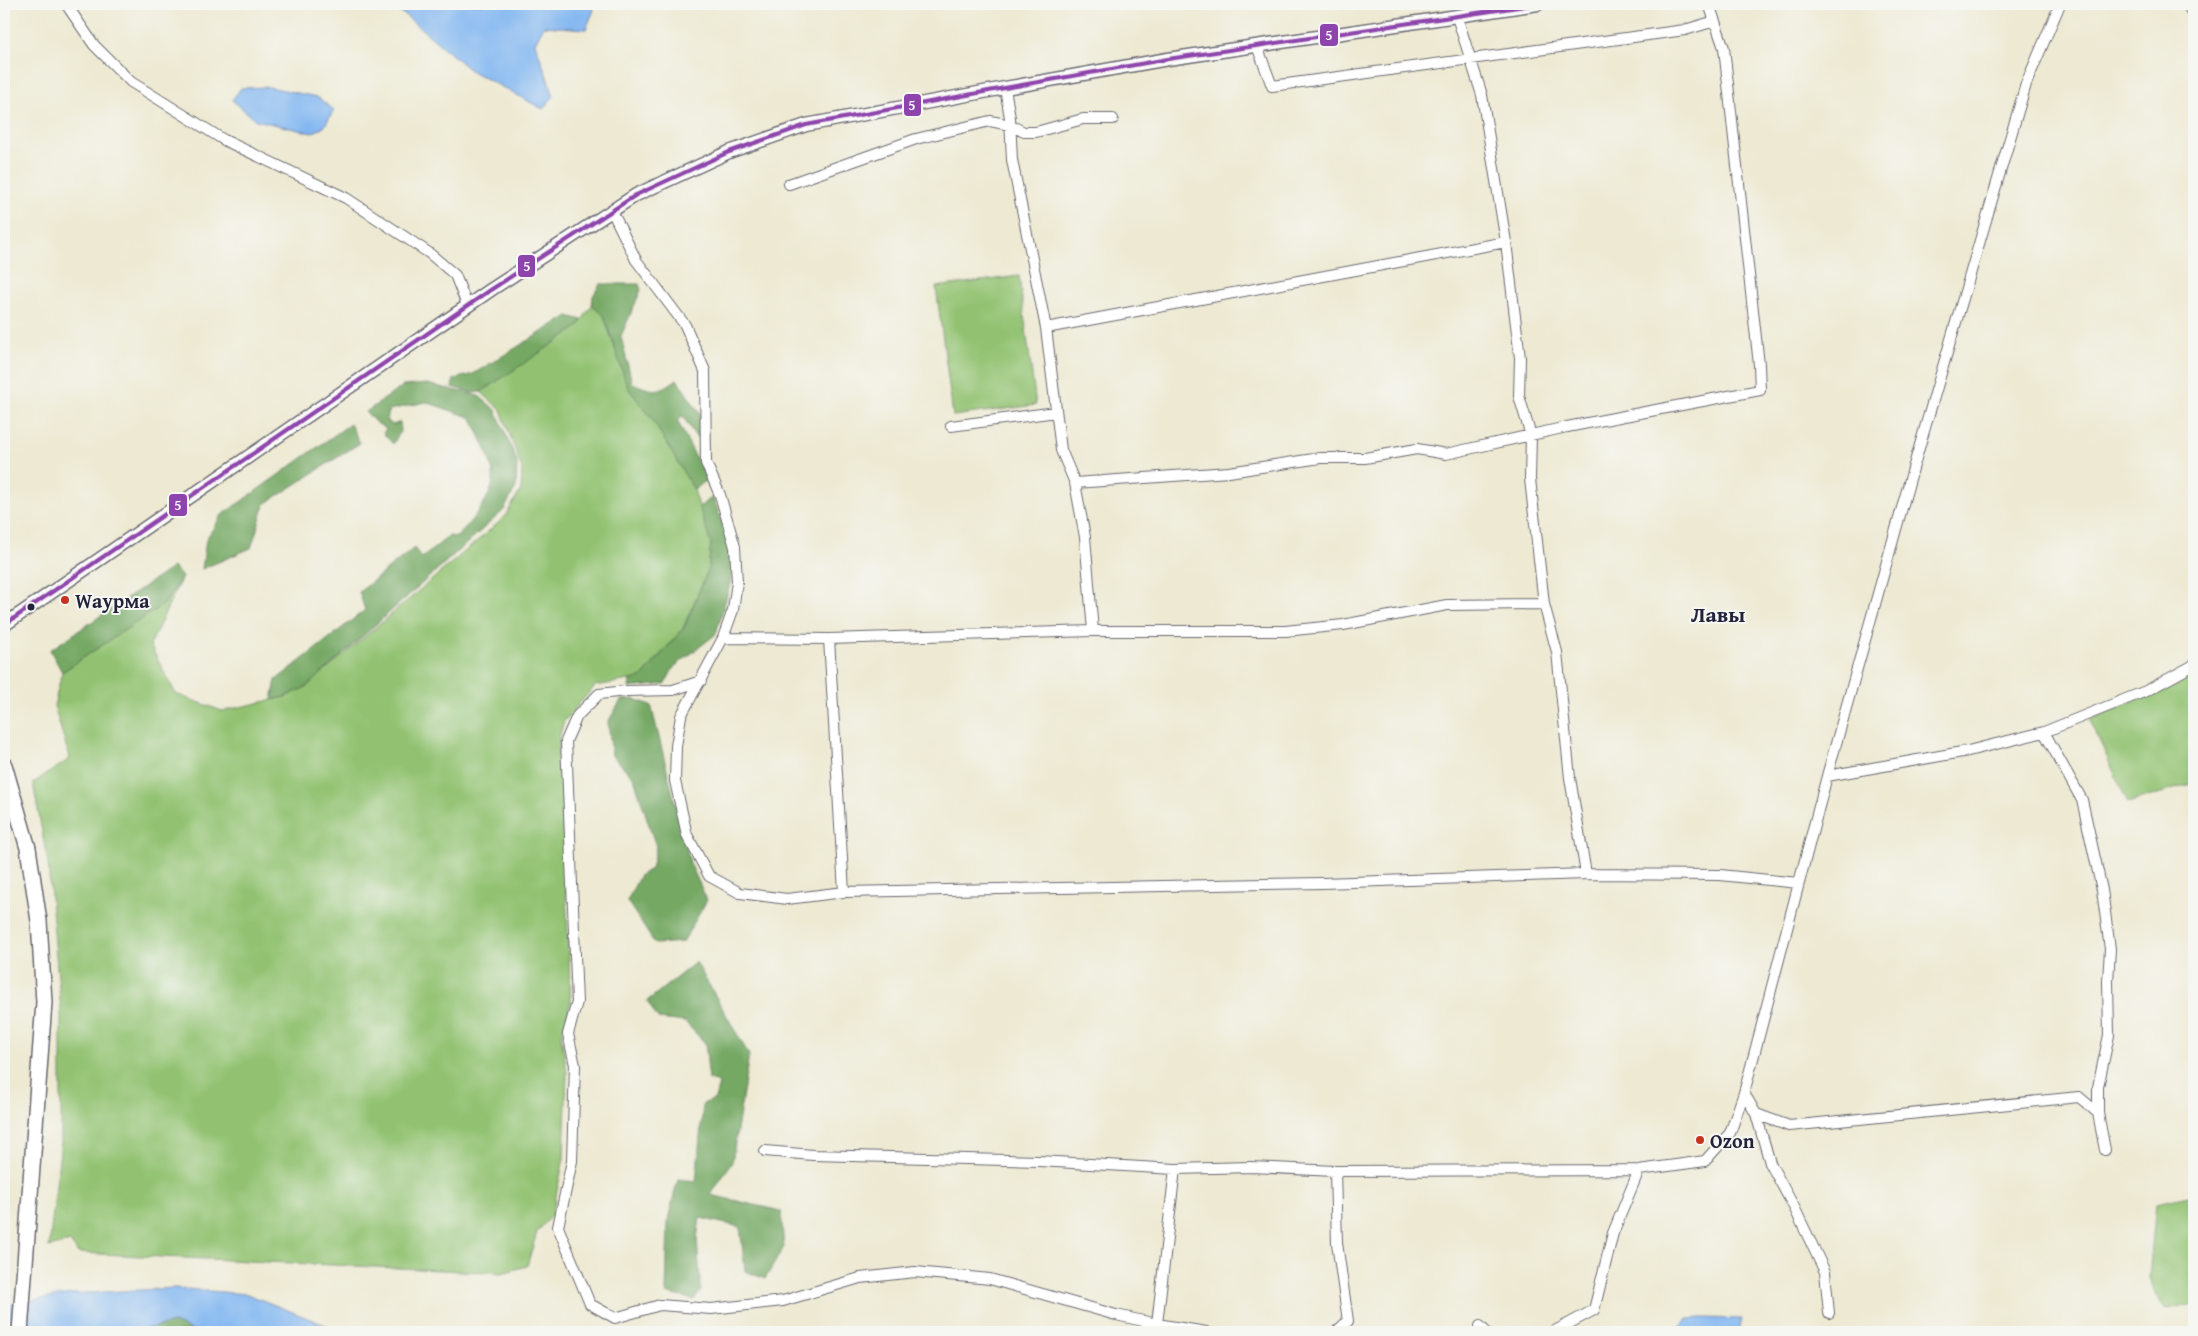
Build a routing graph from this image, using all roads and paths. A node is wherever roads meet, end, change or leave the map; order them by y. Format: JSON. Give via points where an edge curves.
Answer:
{"nodes":[{"id":1,"x":66,"y":4,"type":"edge"},
{"id":2,"x":1538,"y":4,"type":"edge"},
{"id":3,"x":1709,"y":4,"type":"edge"},
{"id":4,"x":2060,"y":4,"type":"edge"},
{"id":5,"x":2187,"y":4,"type":"edge"},
{"id":6,"x":2194,"y":16,"type":"edge"},
{"id":7,"x":1457,"y":17,"type":"junction"},
{"id":8,"x":1714,"y":21,"type":"junction"},
{"id":9,"x":1257,"y":46,"type":"junction"},
{"id":10,"x":1471,"y":60,"type":"junction"},
{"id":11,"x":1004,"y":88,"type":"junction"},
{"id":12,"x":1113,"y":119,"type":"dead end"},
{"id":13,"x":1010,"y":125,"type":"junction"},
{"id":14,"x":789,"y":184,"type":"dead end"},
{"id":15,"x":612,"y":211,"type":"junction"},
{"id":16,"x":1506,"y":242,"type":"junction"},
{"id":17,"x":467,"y":306,"type":"junction"},
{"id":18,"x":1046,"y":328,"type":"junction"},
{"id":19,"x":1056,"y":412,"type":"junction"},
{"id":20,"x":951,"y":426,"type":"dead end"},
{"id":21,"x":1531,"y":436,"type":"junction"},
{"id":22,"x":1075,"y":483,"type":"junction"},
{"id":23,"x":1544,"y":604,"type":"junction"},
{"id":24,"x":5,"y":624,"type":"edge"},
{"id":25,"x":1093,"y":632,"type":"junction"},
{"id":26,"x":723,"y":638,"type":"junction"},
{"id":27,"x":829,"y":639,"type":"junction"},
{"id":28,"x":2194,"y":665,"type":"edge"},
{"id":29,"x":701,"y":681,"type":"junction"},
{"id":30,"x":2044,"y":732,"type":"junction"},
{"id":31,"x":4,"y":765,"type":"edge"},
{"id":32,"x":1827,"y":776,"type":"junction"},
{"id":33,"x":1586,"y":874,"type":"junction"},
{"id":34,"x":1798,"y":883,"type":"junction"},
{"id":35,"x":844,"y":892,"type":"junction"},
{"id":36,"x":1744,"y":1093,"type":"junction"},
{"id":37,"x":2098,"y":1113,"type":"junction"},
{"id":38,"x":1756,"y":1114,"type":"junction"},
{"id":39,"x":2106,"y":1150,"type":"dead end"},
{"id":40,"x":766,"y":1151,"type":"dead end"},
{"id":41,"x":1175,"y":1170,"type":"junction"},
{"id":42,"x":1639,"y":1170,"type":"junction"},
{"id":43,"x":1335,"y":1171,"type":"junction"},
{"id":44,"x":1829,"y":1313,"type":"dead end"},
{"id":45,"x":1158,"y":1324,"type":"junction"},
{"id":46,"x":20,"y":1332,"type":"edge"},
{"id":47,"x":1206,"y":1332,"type":"edge"},
{"id":48,"x":1336,"y":1332,"type":"edge"},
{"id":49,"x":1554,"y":1332,"type":"edge"}],
"edges":[{"from":1,"to":17,"type":"street","via":[[94,46],[131,82],[224,140],[346,198],[429,252],[455,274]]},
{"from":2,"to":7,"type":"main road"},
{"from":3,"to":8,"type":"street"},
{"from":4,"to":32,"type":"street","via":[[2026,84]]},
{"from":5,"to":6,"type":"street"},
{"from":7,"to":9,"type":"main road"},
{"from":7,"to":10,"type":"street"},
{"from":8,"to":10,"type":"street","via":[[1685,30]]},
{"from":8,"to":21,"type":"street","via":[[1724,48],[1760,390]]},
{"from":9,"to":10,"type":"street","via":[[1272,86]]},
{"from":9,"to":11,"type":"main road"},
{"from":10,"to":16,"type":"street","via":[[1482,95]]},
{"from":11,"to":13,"type":"street"},
{"from":11,"to":15,"type":"main road","via":[[806,125],[729,152],[636,195]]},
{"from":12,"to":13,"type":"street","via":[[1083,119],[1036,132],[1024,132]]},
{"from":13,"to":14,"type":"street","via":[[990,121],[916,139]]},
{"from":13,"to":18,"type":"street","via":[[1012,160]]},
{"from":15,"to":17,"type":"main road"},
{"from":15,"to":26,"type":"street","via":[[636,260],[685,325],[705,371],[706,463],[720,495],[735,547],[737,582],[733,610]]},
{"from":16,"to":18,"type":"street"},
{"from":16,"to":21,"type":"street","via":[[1520,358],[1519,396]]},
{"from":17,"to":24,"type":"main road"},
{"from":18,"to":19,"type":"street"},
{"from":19,"to":20,"type":"street"},
{"from":19,"to":22,"type":"street","via":[[1061,450]]},
{"from":21,"to":22,"type":"street","via":[[1446,454],[1417,449],[1365,458],[1320,458],[1229,472]]},
{"from":21,"to":23,"type":"street","via":[[1530,480]]},
{"from":22,"to":25,"type":"street","via":[[1085,536]]},
{"from":23,"to":25,"type":"street","via":[[1447,605],[1343,625],[1285,631]]},
{"from":23,"to":33,"type":"street","via":[[1556,652],[1570,778]]},
{"from":25,"to":27,"type":"street"},
{"from":26,"to":27,"type":"street"},
{"from":26,"to":29,"type":"street"},
{"from":27,"to":35,"type":"street"},
{"from":28,"to":30,"type":"street","via":[[2146,691]]},
{"from":29,"to":35,"type":"street","via":[[680,716],[675,781],[687,835],[708,876],[740,893],[787,899]]},
{"from":29,"to":45,"type":"street","via":[[674,690],[599,694],[577,716],[566,741],[578,1002],[568,1034],[575,1064],[572,1161],[558,1227],[590,1304],[615,1318],[660,1305],[711,1309],[783,1301],[860,1278],[915,1272],[990,1278]]},
{"from":30,"to":32,"type":"street","via":[[1968,751]]},
{"from":30,"to":37,"type":"street","via":[[2082,800],[2108,932],[2108,1035],[2098,1087]]},
{"from":31,"to":46,"type":"highway","via":[[28,848],[39,922],[44,1002]]},
{"from":32,"to":34,"type":"street"},
{"from":33,"to":34,"type":"street","via":[[1720,875]]},
{"from":33,"to":35,"type":"street","via":[[1323,883]]},
{"from":34,"to":36,"type":"street"},
{"from":36,"to":38,"type":"street"},
{"from":36,"to":42,"type":"street","via":[[1730,1133],[1705,1160]]},
{"from":37,"to":38,"type":"street","via":[[2079,1097],[1789,1126]]},
{"from":37,"to":39,"type":"street"},
{"from":38,"to":44,"type":"street","via":[[1770,1163],[1825,1272]]},
{"from":40,"to":41,"type":"street","via":[[1039,1161]]},
{"from":41,"to":43,"type":"street","via":[[1251,1167]]},
{"from":41,"to":45,"type":"street"},
{"from":42,"to":43,"type":"street"},
{"from":42,"to":49,"type":"street","via":[[1613,1233],[1594,1310]]},
{"from":43,"to":48,"type":"street","via":[[1338,1243],[1348,1321]]},
{"from":45,"to":47,"type":"street"}]}
